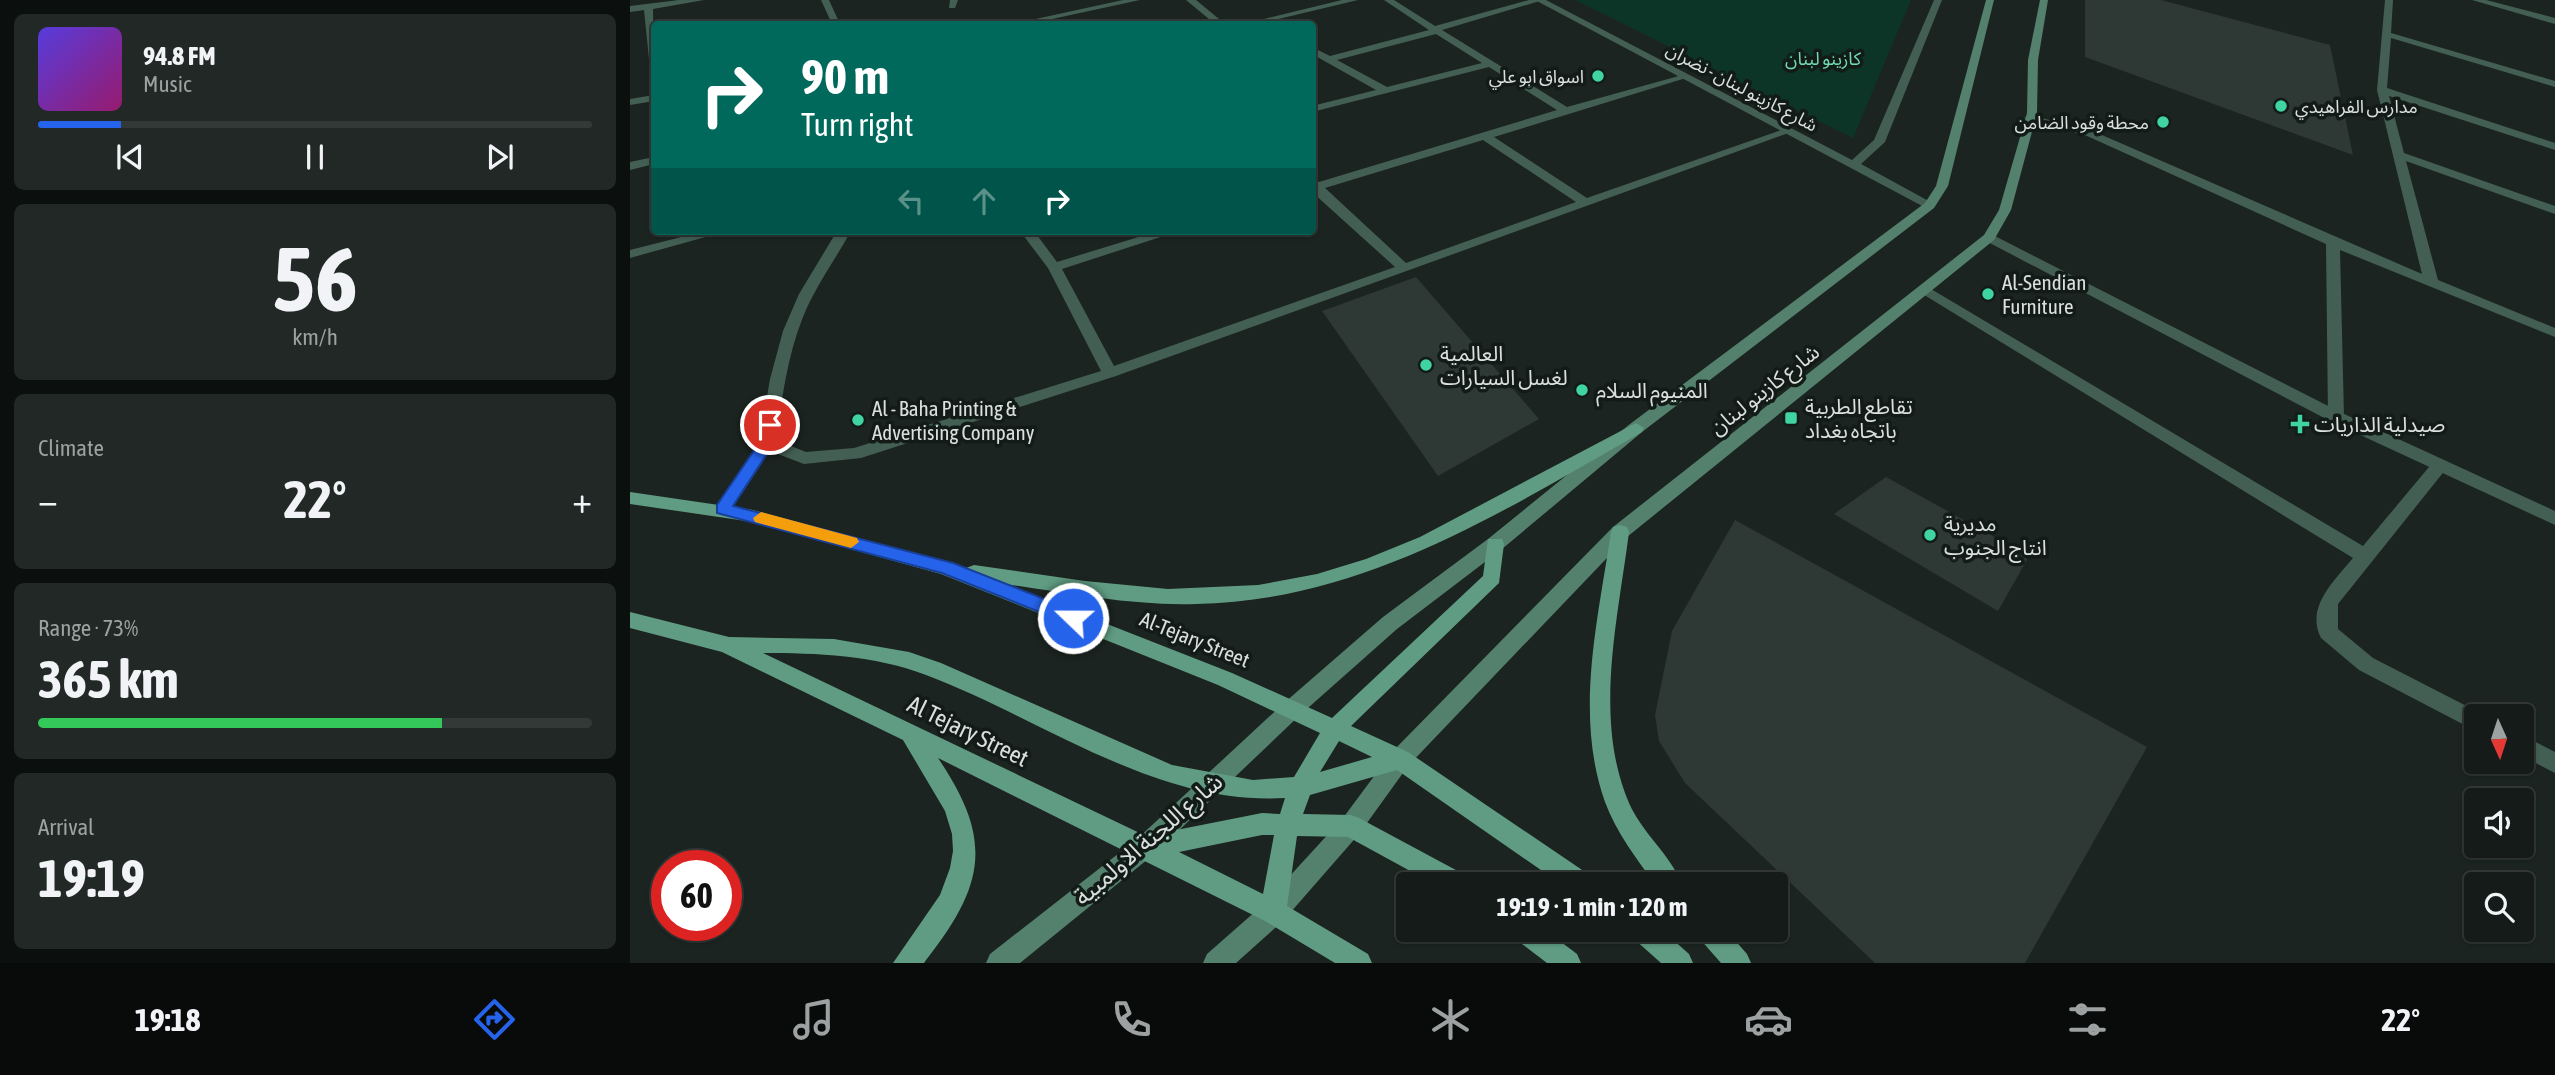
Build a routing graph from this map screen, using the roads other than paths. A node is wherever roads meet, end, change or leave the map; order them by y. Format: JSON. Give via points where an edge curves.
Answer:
{"nodes":[{"id":1,"x":700,"y":0,"type":"edge"},
{"id":2,"x":825,"y":0,"type":"edge"},
{"id":3,"x":1136,"y":0,"type":"edge"},
{"id":4,"x":1190,"y":0,"type":"edge"},
{"id":5,"x":1354,"y":0,"type":"edge"},
{"id":6,"x":1388,"y":0,"type":"edge"},
{"id":7,"x":1539,"y":0,"type":"edge"},
{"id":8,"x":1938,"y":0,"type":"edge"},
{"id":9,"x":1990,"y":0,"type":"edge"},
{"id":10,"x":2045,"y":0,"type":"edge"},
{"id":11,"x":2389,"y":0,"type":"edge"},
{"id":12,"x":2476,"y":0,"type":"edge"},
{"id":13,"x":2515,"y":0,"type":"edge"},
{"id":14,"x":683,"y":1,"type":"edge"},
{"id":15,"x":2502,"y":6,"type":"junction"},
{"id":16,"x":648,"y":7,"type":"junction"},
{"id":17,"x":630,"y":9,"type":"edge"},
{"id":18,"x":835,"y":21,"type":"edge"},
{"id":19,"x":1054,"y":21,"type":"edge"},
{"id":20,"x":1216,"y":21,"type":"edge"},
{"id":21,"x":1271,"y":21,"type":"edge"},
{"id":22,"x":2555,"y":22,"type":"edge"},
{"id":23,"x":1435,"y":30,"type":"junction"},
{"id":24,"x":2386,"y":34,"type":"junction"},
{"id":25,"x":651,"y":37,"type":"edge"},
{"id":26,"x":1316,"y":52,"type":"edge"},
{"id":27,"x":1329,"y":59,"type":"junction"},
{"id":28,"x":1490,"y":64,"type":"junction"},
{"id":29,"x":1682,"y":76,"type":"junction"},
{"id":30,"x":2555,"y":84,"type":"edge"},
{"id":31,"x":1386,"y":90,"type":"junction"},
{"id":32,"x":2382,"y":90,"type":"junction"},
{"id":33,"x":651,"y":98,"type":"edge"},
{"id":34,"x":630,"y":102,"type":"edge"},
{"id":35,"x":1316,"y":108,"type":"edge"},
{"id":36,"x":1565,"y":111,"type":"junction"},
{"id":37,"x":2030,"y":118,"type":"junction"},
{"id":38,"x":1788,"y":131,"type":"junction"},
{"id":39,"x":1485,"y":136,"type":"junction"},
{"id":40,"x":2555,"y":147,"type":"edge"},
{"id":41,"x":2397,"y":154,"type":"junction"},
{"id":42,"x":651,"y":162,"type":"edge"},
{"id":43,"x":1853,"y":165,"type":"junction"},
{"id":44,"x":630,"y":166,"type":"edge"},
{"id":45,"x":1316,"y":184,"type":"edge"},
{"id":46,"x":1316,"y":187,"type":"edge"},
{"id":47,"x":1586,"y":203,"type":"junction"},
{"id":48,"x":1930,"y":205,"type":"junction"},
{"id":49,"x":2555,"y":210,"type":"edge"},
{"id":50,"x":842,"y":235,"type":"edge"},
{"id":51,"x":1030,"y":235,"type":"edge"},
{"id":52,"x":1158,"y":235,"type":"edge"},
{"id":53,"x":675,"y":237,"type":"edge"},
{"id":54,"x":1989,"y":237,"type":"junction"},
{"id":55,"x":2333,"y":243,"type":"junction"},
{"id":56,"x":630,"y":254,"type":"edge"},
{"id":57,"x":1054,"y":267,"type":"junction"},
{"id":58,"x":1404,"y":268,"type":"junction"},
{"id":59,"x":2431,"y":280,"type":"junction"},
{"id":60,"x":1926,"y":290,"type":"junction"},
{"id":61,"x":2555,"y":333,"type":"edge"},
{"id":62,"x":1110,"y":373,"type":"junction"},
{"id":63,"x":2336,"y":417,"type":"junction"},
{"id":64,"x":1636,"y":428,"type":"junction"},
{"id":65,"x":767,"y":443,"type":"junction"},
{"id":66,"x":2440,"y":465,"type":"junction"},
{"id":67,"x":630,"y":498,"type":"edge"},
{"id":68,"x":723,"y":509,"type":"junction"},
{"id":69,"x":2553,"y":514,"type":"edge"},
{"id":70,"x":1620,"y":533,"type":"junction"},
{"id":71,"x":1495,"y":544,"type":"junction"},
{"id":72,"x":2364,"y":556,"type":"junction"},
{"id":73,"x":946,"y":568,"type":"junction"},
{"id":74,"x":630,"y":620,"type":"edge"},
{"id":75,"x":727,"y":645,"type":"junction"},
{"id":76,"x":1292,"y":709,"type":"junction"},
{"id":77,"x":2464,"y":716,"type":"edge"},
{"id":78,"x":1335,"y":729,"type":"junction"},
{"id":79,"x":911,"y":735,"type":"junction"},
{"id":80,"x":2534,"y":752,"type":"edge"},
{"id":81,"x":1400,"y":759,"type":"junction"},
{"id":82,"x":2555,"y":763,"type":"edge"},
{"id":83,"x":1213,"y":785,"type":"junction"},
{"id":84,"x":1301,"y":787,"type":"junction"},
{"id":85,"x":1288,"y":824,"type":"junction"},
{"id":86,"x":1351,"y":826,"type":"junction"},
{"id":87,"x":1145,"y":847,"type":"junction"},
{"id":88,"x":1436,"y":872,"type":"edge"},
{"id":89,"x":1565,"y":872,"type":"edge"},
{"id":90,"x":1661,"y":872,"type":"edge"},
{"id":91,"x":1275,"y":912,"type":"junction"},
{"id":92,"x":1540,"y":942,"type":"edge"},
{"id":93,"x":1657,"y":942,"type":"edge"},
{"id":94,"x":1719,"y":942,"type":"edge"},
{"id":95,"x":906,"y":963,"type":"edge"},
{"id":96,"x":999,"y":963,"type":"edge"},
{"id":97,"x":1216,"y":963,"type":"edge"},
{"id":98,"x":1359,"y":963,"type":"edge"},
{"id":99,"x":1568,"y":963,"type":"edge"},
{"id":100,"x":1680,"y":963,"type":"edge"},
{"id":101,"x":1738,"y":963,"type":"edge"}],
"edges":[{"from":1,"to":14,"type":"street"},
{"from":2,"to":18,"type":"street"},
{"from":3,"to":19,"type":"street"},
{"from":4,"to":20,"type":"street"},
{"from":5,"to":21,"type":"street"},
{"from":6,"to":23,"type":"street"},
{"from":7,"to":23,"type":"street"},
{"from":7,"to":29,"type":"street","name":"شارع كازينو لبنان - نضران"},
{"from":8,"to":43,"type":"street","via":[[1879,142]]},
{"from":9,"to":48,"type":"main road","via":[[1942,186]]},
{"from":10,"to":37,"type":"main road","name":"شارع كازينو لبنان","via":[[2033,60]]},
{"from":11,"to":24,"type":"street"},
{"from":12,"to":15,"type":"street"},
{"from":13,"to":15,"type":"street"},
{"from":14,"to":16,"type":"street"},
{"from":15,"to":22,"type":"street"},
{"from":16,"to":17,"type":"street"},
{"from":16,"to":25,"type":"street"},
{"from":23,"to":27,"type":"street"},
{"from":23,"to":28,"type":"street"},
{"from":24,"to":30,"type":"street"},
{"from":24,"to":32,"type":"street"},
{"from":26,"to":27,"type":"street"},
{"from":27,"to":31,"type":"street"},
{"from":28,"to":31,"type":"street"},
{"from":28,"to":36,"type":"street"},
{"from":29,"to":36,"type":"street"},
{"from":29,"to":38,"type":"street","name":"شارع كازينو لبنان - نضران"},
{"from":31,"to":35,"type":"street"},
{"from":32,"to":40,"type":"street"},
{"from":32,"to":41,"type":"street"},
{"from":33,"to":34,"type":"street"},
{"from":36,"to":39,"type":"street"},
{"from":37,"to":54,"type":"main road","name":"شارع كازينو لبنان","via":[[2006,210]]},
{"from":37,"to":55,"type":"street","via":[[2091,134]]},
{"from":38,"to":43,"type":"street","name":"شارع كازينو لبنان - نضران"},
{"from":38,"to":47,"type":"street"},
{"from":39,"to":45,"type":"street"},
{"from":39,"to":47,"type":"street"},
{"from":41,"to":49,"type":"street"},
{"from":41,"to":59,"type":"street"},
{"from":42,"to":44,"type":"street"},
{"from":43,"to":48,"type":"street","name":"شارع كازينو لبنان - نضران"},
{"from":46,"to":58,"type":"street"},
{"from":47,"to":58,"type":"street"},
{"from":48,"to":64,"type":"main road"},
{"from":50,"to":65,"type":"street","via":[[796,315],[781,363]]},
{"from":51,"to":57,"type":"street"},
{"from":52,"to":57,"type":"street"},
{"from":53,"to":56,"type":"street"},
{"from":54,"to":60,"type":"main road","name":"شارع كازينو لبنان"},
{"from":54,"to":63,"type":"street"},
{"from":55,"to":59,"type":"street"},
{"from":55,"to":63,"type":"street"},
{"from":57,"to":62,"type":"street"},
{"from":58,"to":62,"type":"street"},
{"from":59,"to":61,"type":"street"},
{"from":60,"to":70,"type":"main road","name":"شارع كازينو لبنان"},
{"from":60,"to":72,"type":"street"},
{"from":62,"to":65,"type":"street","via":[[855,454],[804,458]]},
{"from":63,"to":66,"type":"street"},
{"from":64,"to":71,"type":"main road"},
{"from":64,"to":73,"type":"main road","via":[[1428,543],[1365,569],[1302,586],[1234,595],[1148,595]]},
{"from":65,"to":68,"type":"street"},
{"from":66,"to":69,"type":"street"},
{"from":66,"to":72,"type":"street"},
{"from":67,"to":68,"type":"main road","name":"Al-Tejary Street"},
{"from":68,"to":73,"type":"main road","name":"Al-Tejary Street"},
{"from":70,"to":81,"type":"main road","name":"شارع كازينو لبنان"},
{"from":70,"to":90,"type":"main road","via":[[1603,668],[1601,743],[1617,804]]},
{"from":71,"to":76,"type":"main road","via":[[1390,623]]},
{"from":71,"to":78,"type":"main road","via":[[1492,578]]},
{"from":72,"to":77,"type":"street","via":[[2328,602],[2328,632],[2366,664]]},
{"from":73,"to":76,"type":"main road","name":"Al-Tejary Street"},
{"from":74,"to":75,"type":"main road","name":"Al Tejary Street"},
{"from":75,"to":79,"type":"main road","name":"Al Tejary Street"},
{"from":75,"to":83,"type":"main road","via":[[813,643],[895,655],[1169,774]]},
{"from":76,"to":78,"type":"main road","name":"Al-Tejary Street"},
{"from":76,"to":83,"type":"main road","name":"شارع اللجنة الاولمبية"},
{"from":78,"to":81,"type":"main road","name":"Al-Tejary Street"},
{"from":78,"to":84,"type":"main road"},
{"from":79,"to":87,"type":"main road","name":"Al Tejary Street"},
{"from":79,"to":95,"type":"main road","via":[[959,817],[965,837],[962,865],[945,912]]},
{"from":80,"to":82,"type":"street"},
{"from":81,"to":84,"type":"main road"},
{"from":81,"to":86,"type":"main road","name":"شارع كازينو لبنان"},
{"from":81,"to":89,"type":"main road","name":"Al-Tejary Street"},
{"from":83,"to":84,"type":"main road","via":[[1253,790]]},
{"from":83,"to":87,"type":"main road","name":"شارع اللجنة الاولمبية"},
{"from":84,"to":85,"type":"main road"},
{"from":85,"to":86,"type":"main road"},
{"from":85,"to":87,"type":"main road","via":[[1217,831]]},
{"from":85,"to":91,"type":"main road"},
{"from":86,"to":88,"type":"main road"},
{"from":86,"to":91,"type":"main road","name":"شارع كازينو لبنان"},
{"from":87,"to":91,"type":"main road","name":"Al Tejary Street"},
{"from":87,"to":96,"type":"main road","name":"شارع اللجنة الاولمبية"},
{"from":91,"to":97,"type":"main road"},
{"from":91,"to":98,"type":"main road"},
{"from":92,"to":99,"type":"main road"},
{"from":93,"to":100,"type":"main road"},
{"from":94,"to":101,"type":"main road"}]}
